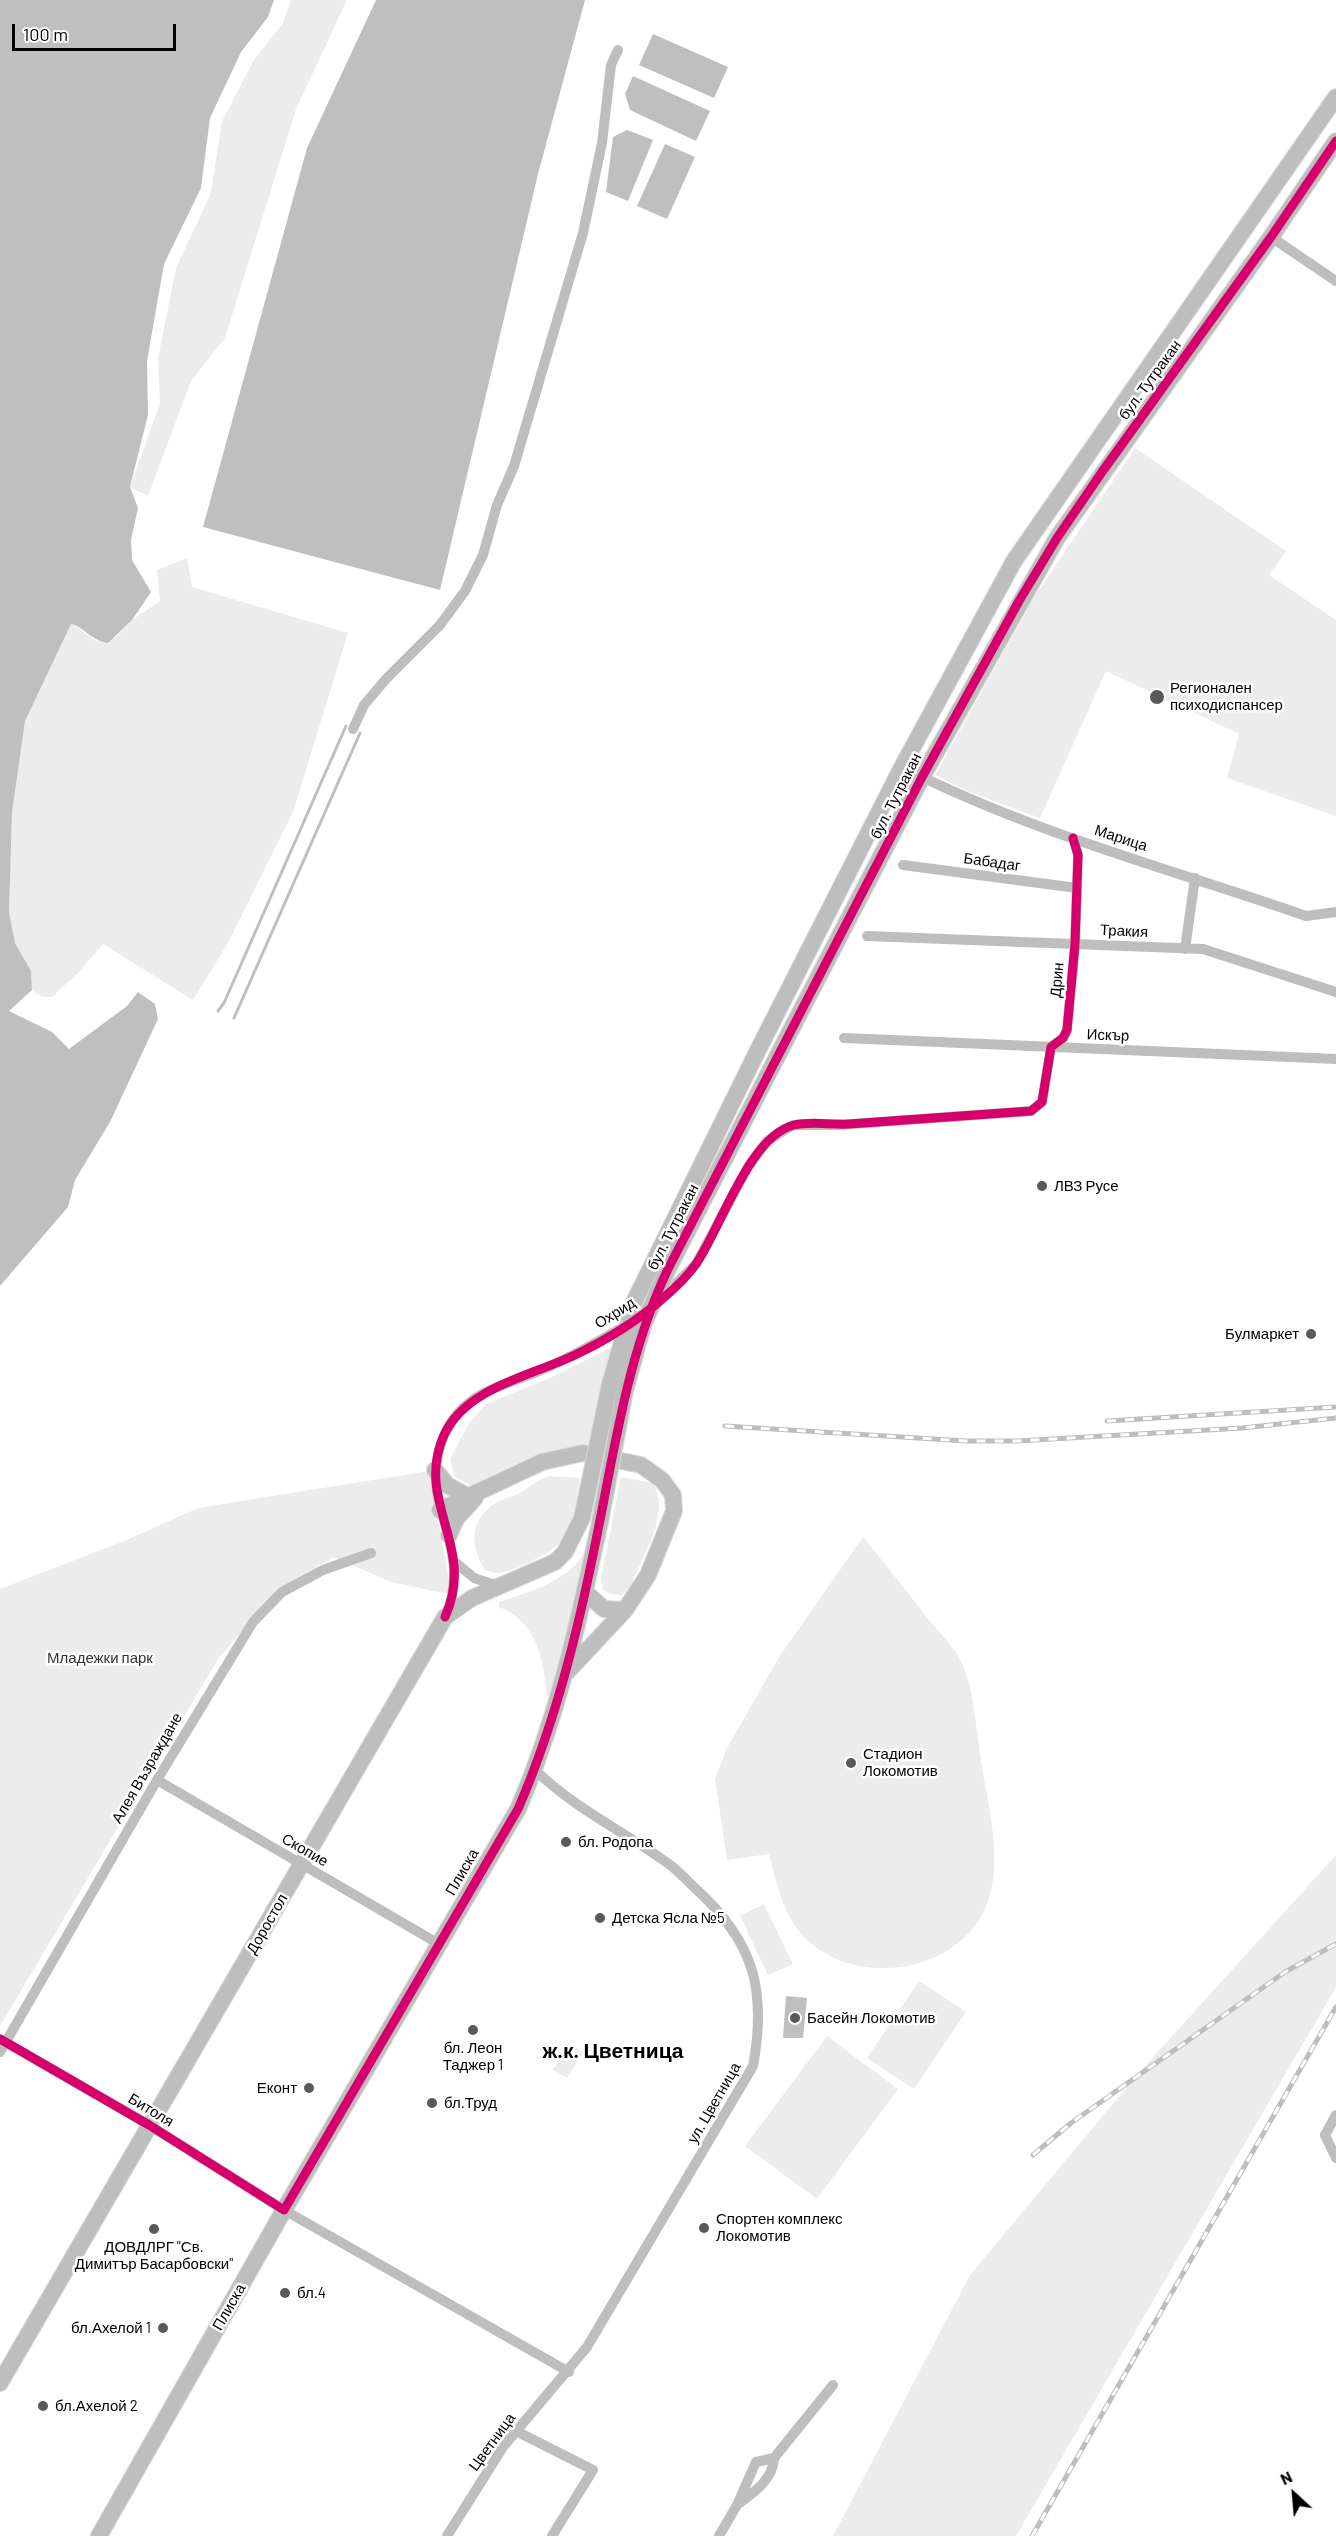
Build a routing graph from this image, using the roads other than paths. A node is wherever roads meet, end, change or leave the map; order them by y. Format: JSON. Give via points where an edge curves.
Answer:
{"nodes":[{"id":1,"x":618,"y":50,"type":"dead end"},
{"id":2,"x":1336,"y":97,"type":"edge"},
{"id":3,"x":1336,"y":141,"type":"edge"},
{"id":4,"x":1261,"y":205,"type":"junction"},
{"id":5,"x":1283,"y":220,"type":"junction"},
{"id":6,"x":1250,"y":222,"type":"junction"},
{"id":7,"x":1271,"y":237,"type":"junction"},
{"id":8,"x":1336,"y":281,"type":"edge"},
{"id":9,"x":353,"y":729,"type":"dead end"},
{"id":10,"x":902,"y":767,"type":"junction"},
{"id":11,"x":922,"y":777,"type":"junction"},
{"id":12,"x":1073,"y":838,"type":"junction"},
{"id":13,"x":903,"y":865,"type":"dead end"},
{"id":14,"x":1195,"y":878,"type":"junction"},
{"id":15,"x":1077,"y":888,"type":"junction"},
{"id":16,"x":1336,"y":912,"type":"edge"},
{"id":17,"x":867,"y":936,"type":"dead end"},
{"id":18,"x":1075,"y":944,"type":"junction"},
{"id":19,"x":1185,"y":949,"type":"junction"},
{"id":20,"x":1336,"y":992,"type":"edge"},
{"id":21,"x":844,"y":1038,"type":"dead end"},
{"id":22,"x":1051,"y":1047,"type":"junction"},
{"id":23,"x":1336,"y":1059,"type":"edge"},
{"id":24,"x":1031,"y":1111,"type":"joint"},
{"id":25,"x":435,"y":1470,"type":"junction"},
{"id":26,"x":475,"y":1494,"type":"junction"},
{"id":27,"x":440,"y":1510,"type":"junction"},
{"id":28,"x":582,"y":1518,"type":"joint"},
{"id":29,"x":600,"y":1522,"type":"joint"},
{"id":30,"x":448,"y":1535,"type":"junction"},
{"id":31,"x":370,"y":1553,"type":"dead end"},
{"id":32,"x":455,"y":1562,"type":"junction"},
{"id":33,"x":501,"y":1586,"type":"junction"},
{"id":34,"x":585,"y":1592,"type":"junction"},
{"id":35,"x":625,"y":1611,"type":"junction"},
{"id":36,"x":445,"y":1617,"type":"junction"},
{"id":37,"x":566,"y":1673,"type":"junction"},
{"id":38,"x":535,"y":1770,"type":"junction"},
{"id":39,"x":157,"y":1780,"type":"junction"},
{"id":40,"x":300,"y":1866,"type":"junction"},
{"id":41,"x":439,"y":1944,"type":"junction"},
{"id":42,"x":2,"y":2044,"type":"edge"},
{"id":43,"x":1336,"y":2115,"type":"edge"},
{"id":44,"x":149,"y":2125,"type":"junction"},
{"id":45,"x":1334,"y":2155,"type":"edge"},
{"id":46,"x":284,"y":2210,"type":"junction"},
{"id":47,"x":569,"y":2372,"type":"junction"},
{"id":48,"x":0,"y":2383,"type":"edge"},
{"id":49,"x":832,"y":2385,"type":"dead end"},
{"id":50,"x":516,"y":2431,"type":"junction"},
{"id":51,"x":774,"y":2458,"type":"junction"},
{"id":52,"x":737,"y":2505,"type":"junction"},
{"id":53,"x":99,"y":2536,"type":"edge"},
{"id":54,"x":447,"y":2536,"type":"edge"},
{"id":55,"x":552,"y":2536,"type":"edge"},
{"id":56,"x":719,"y":2536,"type":"edge"}],
"edges":[{"from":1,"to":9,"type":"street","via":[[611,65],[602,143],[583,233],[514,466],[497,505],[483,555],[465,591],[440,625],[364,705]]},
{"from":2,"to":4,"type":"main road","name":"бул. Тутракан"},
{"from":3,"to":5,"type":"main road","name":"бул. Тутракан"},
{"from":4,"to":5,"type":"main road"},
{"from":4,"to":6,"type":"main road","name":"бул. Тутракан"},
{"from":5,"to":7,"type":"main road","name":"бул. Тутракан"},
{"from":6,"to":7,"type":"main road"},
{"from":6,"to":10,"type":"main road","name":"бул. Тутракан","via":[[1014,561]]},
{"from":7,"to":8,"type":"street"},
{"from":7,"to":11,"type":"main road","name":"бул. Тутракан","via":[[1057,538]]},
{"from":10,"to":11,"type":"street","name":"Марица"},
{"from":10,"to":28,"type":"main road","name":"бул. Тутракан","bridge":true,"via":[[633,1304],[608,1394]]},
{"from":11,"to":12,"type":"street","name":"Марица"},
{"from":11,"to":29,"type":"main road","name":"бул. Тутракан","bridge":true,"via":[[668,1269],[644,1323],[625,1391]]},
{"from":12,"to":14,"type":"street","name":"Марица"},
{"from":12,"to":15,"type":"street","name":"Дрин","via":[[1078,855]]},
{"from":13,"to":15,"type":"street","name":"Бабадаг"},
{"from":14,"to":16,"type":"street","name":"Марица","via":[[1306,916]]},
{"from":14,"to":19,"type":"street"},
{"from":15,"to":18,"type":"street","name":"Дрин"},
{"from":17,"to":18,"type":"street","name":"Тракия"},
{"from":18,"to":19,"type":"street","name":"Тракия"},
{"from":18,"to":22,"type":"street","name":"Дрин","via":[[1067,1030]]},
{"from":19,"to":20,"type":"street","name":"Тракия","via":[[1203,949]]},
{"from":21,"to":22,"type":"street","name":"Искър"},
{"from":22,"to":23,"type":"street","name":"Искър"},
{"from":22,"to":24,"type":"street","name":"Дрин","via":[[1042,1101]]},
{"from":24,"to":25,"type":"street","name":"Охрид","via":[[794,1125],[767,1141],[748,1167],[696,1264],[662,1300],[579,1353],[470,1401],[454,1416],[437,1452]]},
{"from":25,"to":26,"type":"main road","via":[[447,1485]]},
{"from":25,"to":27,"type":"street","name":"Охрид"},
{"from":26,"to":27,"type":"main road"},
{"from":26,"to":30,"type":"main road"},
{"from":26,"to":35,"type":"main road","via":[[543,1462],[583,1453],[652,1471],[673,1496],[674,1511],[648,1575]]},
{"from":27,"to":30,"type":"street","name":"Охрид"},
{"from":28,"to":33,"type":"main road","name":"Доростол","via":[[565,1552],[555,1562]]},
{"from":29,"to":34,"type":"main road","name":"Плиска"},
{"from":30,"to":32,"type":"street","name":"Охрид"},
{"from":31,"to":39,"type":"street","name":"Алея Възраждане","via":[[323,1570],[282,1592],[253,1622]]},
{"from":32,"to":33,"type":"street","via":[[474,1578]]},
{"from":32,"to":36,"type":"street","name":"Охрид","via":[[454,1590]]},
{"from":33,"to":36,"type":"main road","name":"Доростол","via":[[472,1598]]},
{"from":34,"to":35,"type":"main road","via":[[604,1609]]},
{"from":34,"to":37,"type":"main road","name":"Плиска"},
{"from":35,"to":37,"type":"main road"},
{"from":36,"to":40,"type":"main road","name":"Доростол"},
{"from":37,"to":38,"type":"main road","name":"Плиска"},
{"from":38,"to":41,"type":"main road","name":"Плиска","via":[[518,1809]]},
{"from":38,"to":47,"type":"street","name":"ул. Цветница","via":[[562,1796],[667,1862],[723,1914],[749,1957],[760,2017],[753,2066]]},
{"from":39,"to":40,"type":"street","name":"Скопие"},
{"from":39,"to":42,"type":"street","name":"Алея Възраждане"},
{"from":40,"to":41,"type":"street","name":"Скопие"},
{"from":40,"to":44,"type":"main road","name":"Доростол"},
{"from":41,"to":46,"type":"main road","name":"Плиска"},
{"from":42,"to":44,"type":"street","name":"Битоля"},
{"from":43,"to":45,"type":"street","via":[[1325,2135]]},
{"from":44,"to":46,"type":"street","name":"Битоля"},
{"from":44,"to":48,"type":"main road","name":"Доростол"},
{"from":46,"to":47,"type":"street","name":"Битоля"},
{"from":46,"to":53,"type":"main road","name":"Плиска"},
{"from":47,"to":50,"type":"street","name":"Цветница"},
{"from":49,"to":51,"type":"street"},
{"from":50,"to":54,"type":"street","name":"Цветница"},
{"from":50,"to":55,"type":"street","via":[[593,2470]]},
{"from":51,"to":52,"type":"street","via":[[774,2469],[761,2486]]},
{"from":51,"to":52,"type":"street","via":[[756,2462]]},
{"from":52,"to":56,"type":"street"}]}
